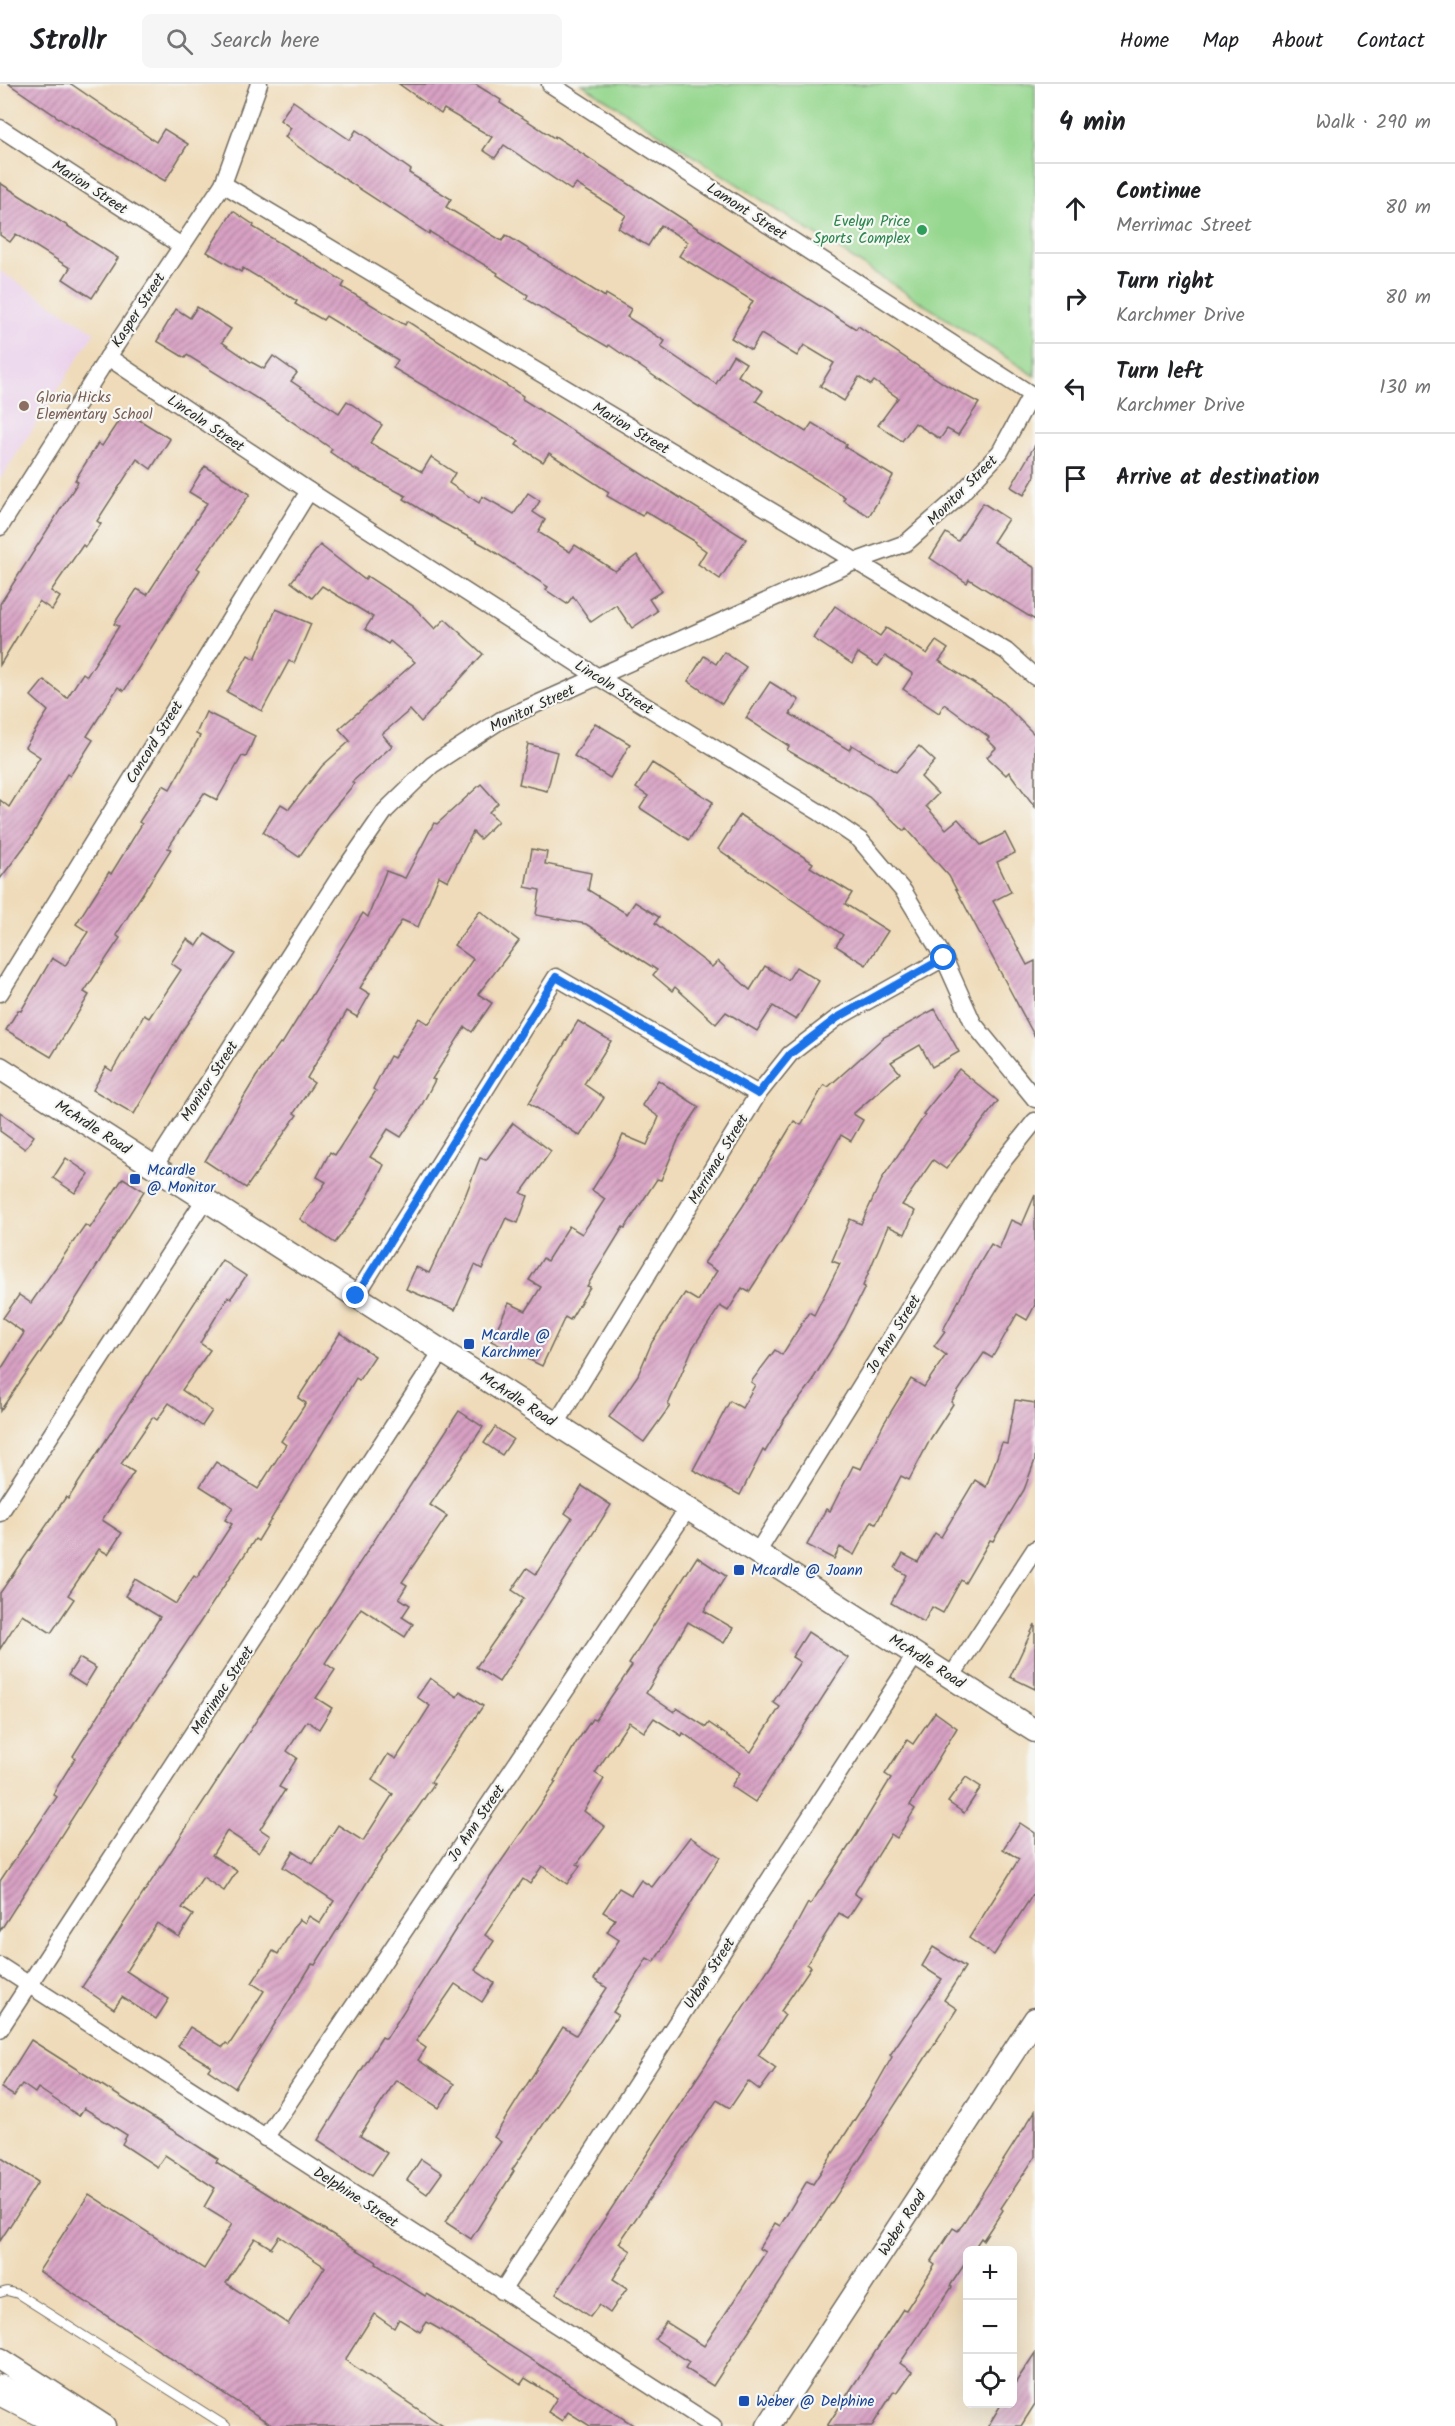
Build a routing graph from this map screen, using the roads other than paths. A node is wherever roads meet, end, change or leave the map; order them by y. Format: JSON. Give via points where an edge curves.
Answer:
{"nodes":[{"id":1,"x":259,"y":84,"type":"edge"},
{"id":2,"x":550,"y":84,"type":"edge"},
{"id":3,"x":0,"y":128,"type":"edge"},
{"id":4,"x":223,"y":184,"type":"junction"},
{"id":5,"x":180,"y":245,"type":"junction"},
{"id":6,"x":108,"y":357,"type":"junction"},
{"id":7,"x":1033,"y":396,"type":"edge"},
{"id":8,"x":309,"y":491,"type":"junction"},
{"id":9,"x":0,"y":527,"type":"edge"},
{"id":10,"x":854,"y":562,"type":"junction"},
{"id":11,"x":598,"y":677,"type":"junction"},
{"id":12,"x":1035,"y":677,"type":"edge"},
{"id":13,"x":944,"y":958,"type":"junction"},
{"id":14,"x":0,"y":993,"type":"edge"},
{"id":15,"x":0,"y":1068,"type":"edge"},
{"id":16,"x":758,"y":1094,"type":"junction"},
{"id":17,"x":1035,"y":1099,"type":"edge"},
{"id":18,"x":1035,"y":1121,"type":"edge"},
{"id":19,"x":154,"y":1167,"type":"junction"},
{"id":20,"x":205,"y":1199,"type":"junction"},
{"id":21,"x":356,"y":1296,"type":"junction"},
{"id":22,"x":442,"y":1351,"type":"junction"},
{"id":23,"x":556,"y":1424,"type":"junction"},
{"id":24,"x":688,"y":1508,"type":"junction"},
{"id":25,"x":0,"y":1513,"type":"edge"},
{"id":26,"x":1035,"y":1549,"type":"edge"},
{"id":27,"x":757,"y":1552,"type":"junction"},
{"id":28,"x":916,"y":1654,"type":"junction"},
{"id":29,"x":951,"y":1677,"type":"junction"},
{"id":30,"x":1035,"y":1731,"type":"edge"},
{"id":31,"x":0,"y":1966,"type":"edge"},
{"id":32,"x":30,"y":1985,"type":"junction"},
{"id":33,"x":1035,"y":2019,"type":"edge"},
{"id":34,"x":0,"y":2029,"type":"edge"},
{"id":35,"x":265,"y":2138,"type":"junction"},
{"id":36,"x":502,"y":2291,"type":"junction"},
{"id":37,"x":0,"y":2293,"type":"edge"},
{"id":38,"x":0,"y":2359,"type":"edge"},
{"id":39,"x":0,"y":2390,"type":"edge"},
{"id":40,"x":70,"y":2426,"type":"edge"},
{"id":41,"x":104,"y":2426,"type":"edge"},
{"id":42,"x":226,"y":2426,"type":"edge"},
{"id":43,"x":713,"y":2426,"type":"edge"},
{"id":44,"x":768,"y":2426,"type":"edge"}],
"edges":[{"from":1,"to":4,"type":"street","name":"Kasper Street"},
{"from":2,"to":7,"type":"street","name":"Lamont Street"},
{"from":3,"to":5,"type":"street","name":"Marion Street"},
{"from":4,"to":5,"type":"street","name":"Kasper Street"},
{"from":4,"to":10,"type":"street","name":"Marion Street"},
{"from":5,"to":6,"type":"street","name":"Kasper Street"},
{"from":6,"to":8,"type":"street","name":"Lincoln Street"},
{"from":6,"to":9,"type":"street","name":"Kasper Street"},
{"from":7,"to":10,"type":"street","name":"Monitor Street","via":[[1000,452],[954,501],[906,543]]},
{"from":8,"to":11,"type":"street","name":"Lincoln Street"},
{"from":8,"to":14,"type":"street","name":"Concord Street"},
{"from":10,"to":11,"type":"street","name":"Monitor Street"},
{"from":10,"to":12,"type":"street","name":"Marion Street","via":[[1006,651]]},
{"from":11,"to":13,"type":"street","name":"Lincoln Street","via":[[860,840],[904,892]]},
{"from":11,"to":19,"type":"street","name":"Monitor Street","via":[[501,720],[432,765],[385,811]]},
{"from":13,"to":16,"type":"street","name":"Merrimac Street","via":[[837,1018],[790,1054]]},
{"from":13,"to":17,"type":"street","name":"Lincoln Street","via":[[973,1023]]},
{"from":15,"to":19,"type":"main road","name":"McArdle Road"},
{"from":16,"to":21,"type":"street","via":[[556,977]]},
{"from":16,"to":23,"type":"street","name":"Merrimac Street"},
{"from":18,"to":27,"type":"street","name":"Jo Ann Street","via":[[991,1176]]},
{"from":19,"to":20,"type":"main road","name":"McArdle Road"},
{"from":20,"to":21,"type":"main road","name":"McArdle Road"},
{"from":20,"to":25,"type":"street"},
{"from":21,"to":22,"type":"main road","name":"McArdle Road"},
{"from":22,"to":23,"type":"main road","name":"McArdle Road"},
{"from":22,"to":32,"type":"street","name":"Merrimac Street"},
{"from":23,"to":24,"type":"main road","name":"McArdle Road"},
{"from":24,"to":27,"type":"main road","name":"McArdle Road"},
{"from":24,"to":35,"type":"street","name":"Jo Ann Street"},
{"from":26,"to":29,"type":"street"},
{"from":27,"to":28,"type":"main road","name":"McArdle Road"},
{"from":28,"to":29,"type":"main road","name":"McArdle Road"},
{"from":28,"to":36,"type":"street","name":"Urban Street"},
{"from":29,"to":30,"type":"main road","name":"McArdle Road"},
{"from":31,"to":32,"type":"street","name":"Delphine Street"},
{"from":32,"to":34,"type":"street","name":"Merrimac Street"},
{"from":32,"to":35,"type":"street","name":"Delphine Street"},
{"from":33,"to":44,"type":"main road","name":"Weber Road"},
{"from":35,"to":36,"type":"street","name":"Delphine Street"},
{"from":36,"to":43,"type":"street","name":"Delphine Street"},
{"from":37,"to":42,"type":"lane","via":[[18,2294]]},
{"from":38,"to":41,"type":"main road"},
{"from":39,"to":40,"type":"highway"}]}
